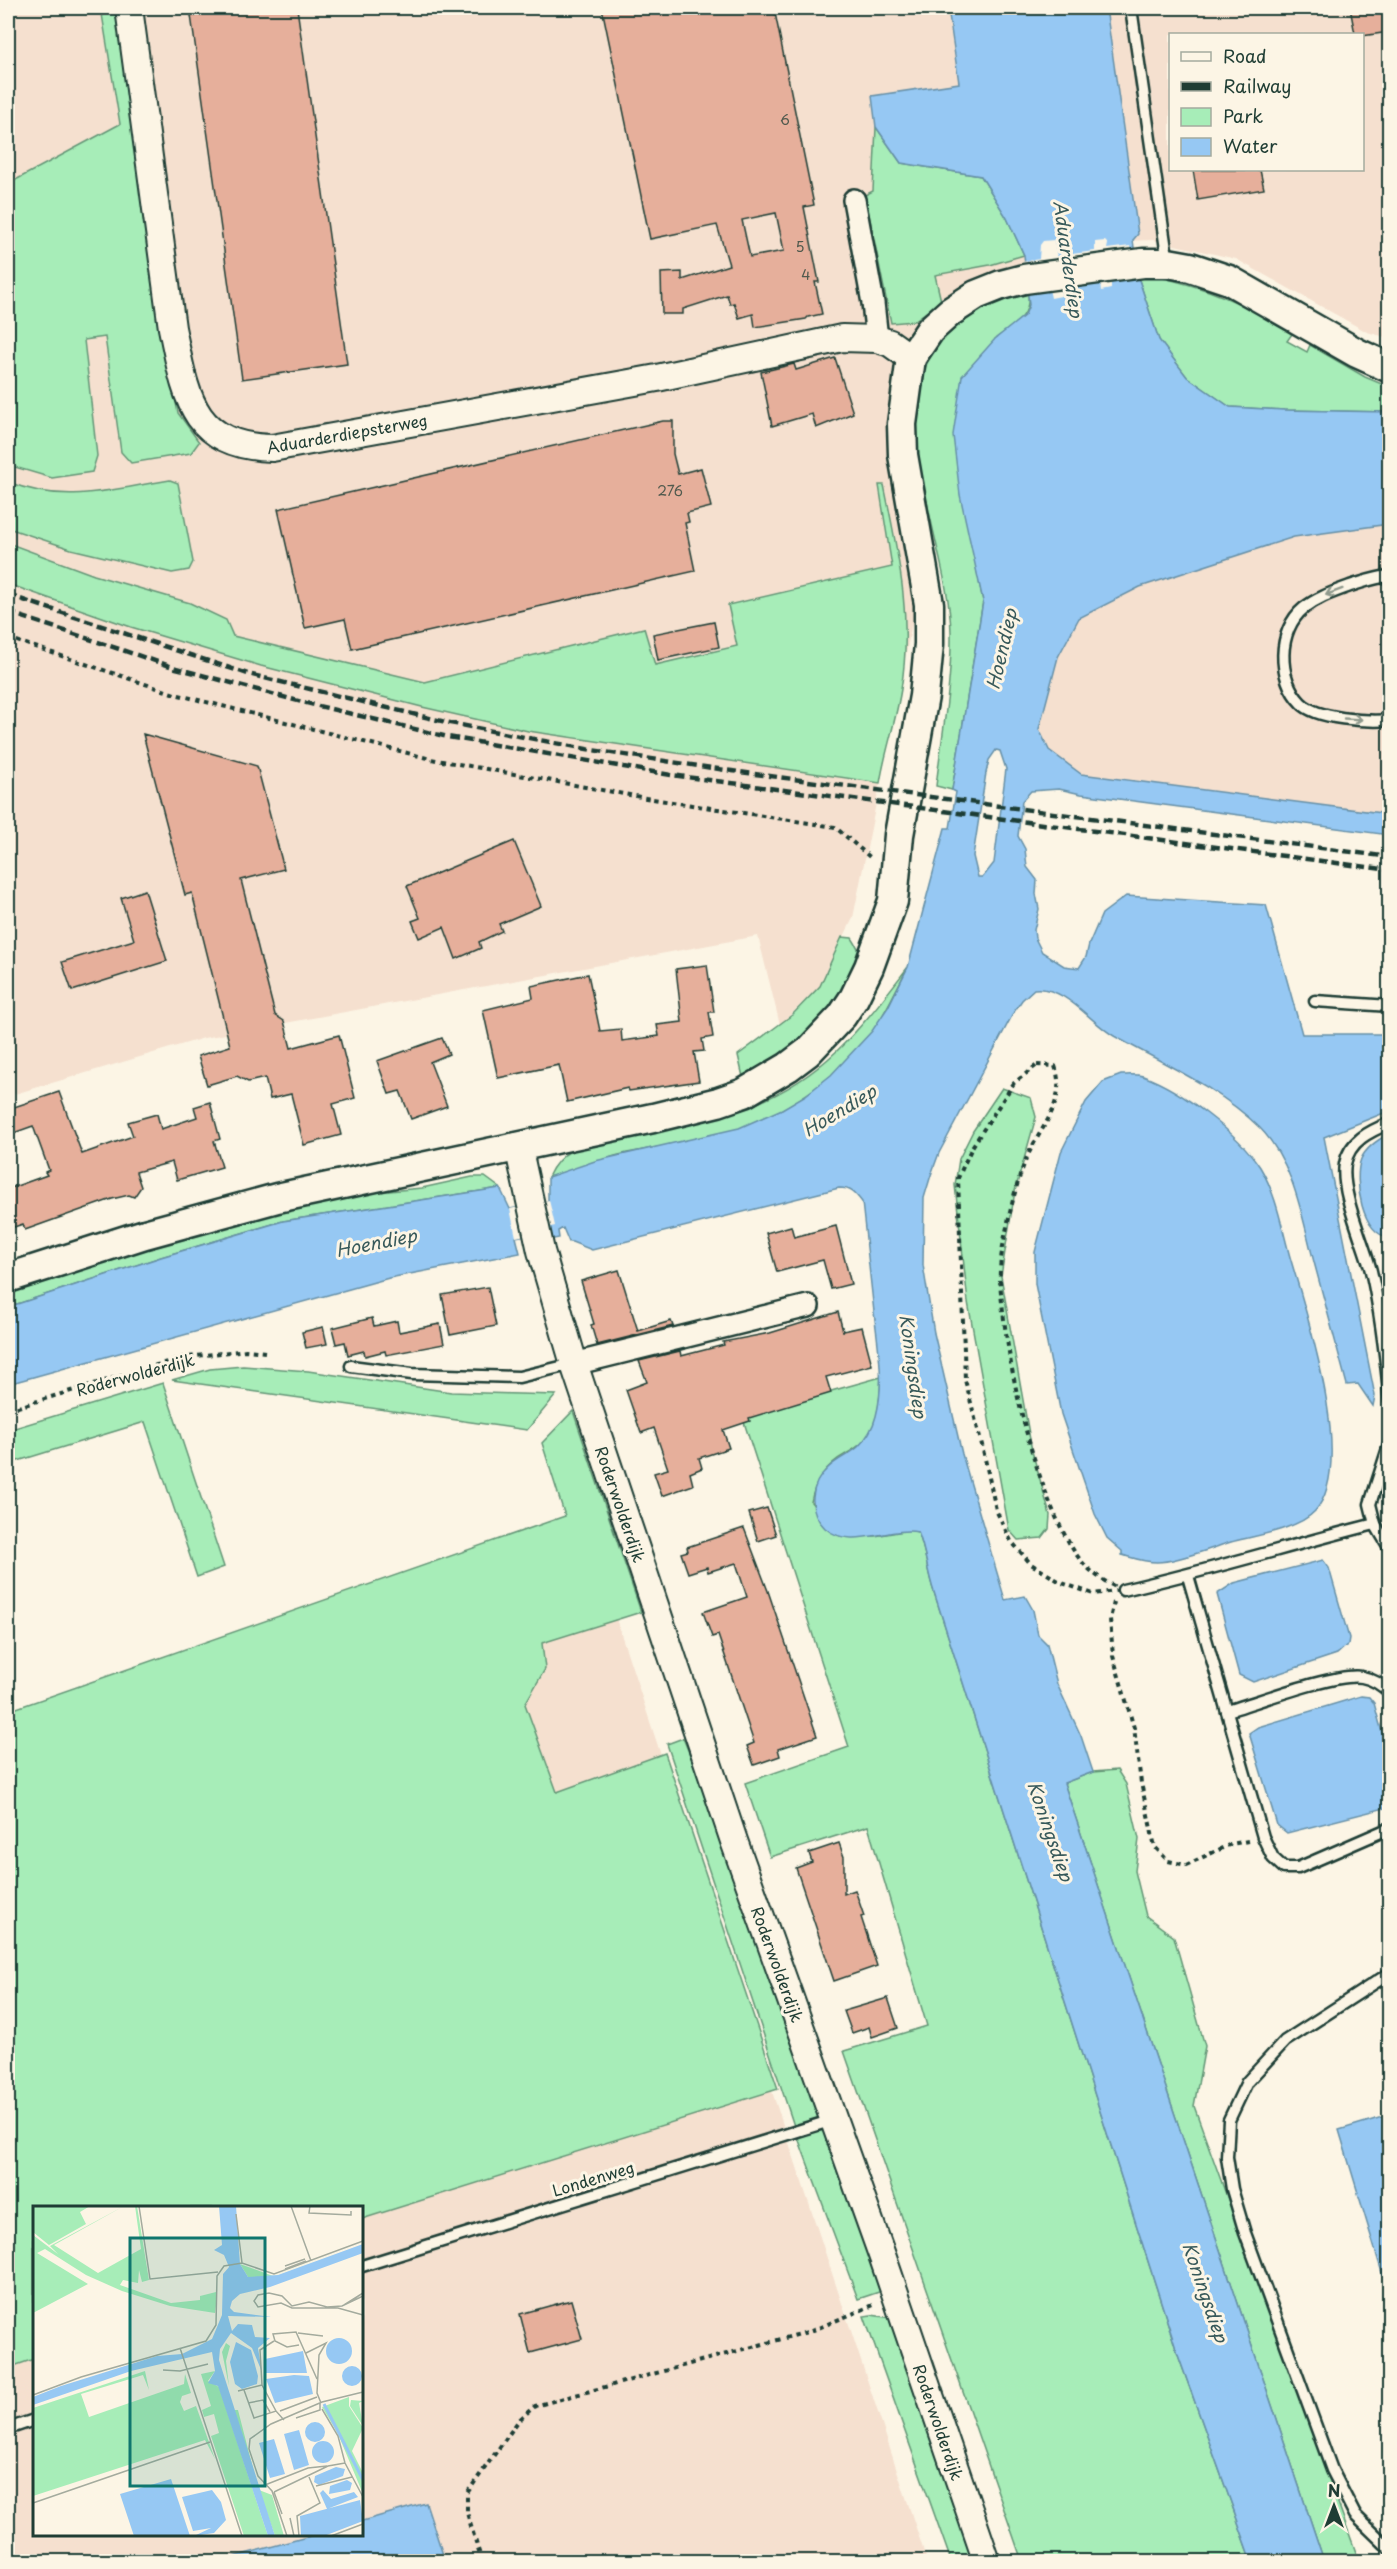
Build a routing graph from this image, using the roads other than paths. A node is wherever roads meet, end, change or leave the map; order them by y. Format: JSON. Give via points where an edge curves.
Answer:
{"nodes":[{"id":1,"x":129,"y":8,"type":"edge"},
{"id":2,"x":1131,"y":8,"type":"edge"},
{"id":3,"x":854,"y":200,"type":"dead end"},
{"id":4,"x":1155,"y":263,"type":"junction"},
{"id":5,"x":877,"y":339,"type":"junction"},
{"id":6,"x":911,"y":358,"type":"junction"},
{"id":7,"x":1389,"y":368,"type":"edge"},
{"id":8,"x":1389,"y":576,"type":"edge"},
{"id":9,"x":1389,"y":720,"type":"edge"},
{"id":10,"x":1316,"y":1001,"type":"dead end"},
{"id":11,"x":1389,"y":1006,"type":"edge"},
{"id":12,"x":1389,"y":1123,"type":"edge"},
{"id":13,"x":518,"y":1146,"type":"junction"},
{"id":14,"x":8,"y":1278,"type":"edge"},
{"id":15,"x":808,"y":1306,"type":"dead end"},
{"id":16,"x":573,"y":1364,"type":"junction"},
{"id":17,"x":351,"y":1366,"type":"dead end"},
{"id":18,"x":1389,"y":1402,"type":"edge"},
{"id":19,"x":1389,"y":1442,"type":"edge"},
{"id":20,"x":1375,"y":1524,"type":"junction"},
{"id":21,"x":1389,"y":1549,"type":"edge"},
{"id":22,"x":1188,"y":1576,"type":"junction"},
{"id":23,"x":1123,"y":1590,"type":"road end"},
{"id":24,"x":1389,"y":1694,"type":"edge"},
{"id":25,"x":1227,"y":1711,"type":"junction"},
{"id":26,"x":1389,"y":1828,"type":"edge"},
{"id":27,"x":1389,"y":1973,"type":"edge"},
{"id":28,"x":833,"y":2120,"type":"junction"},
{"id":29,"x":363,"y":2266,"type":"edge"},
{"id":30,"x":33,"y":2420,"type":"edge"},
{"id":31,"x":8,"y":2429,"type":"edge"},
{"id":32,"x":1389,"y":2549,"type":"edge"},
{"id":33,"x":987,"y":2562,"type":"edge"}],
"edges":[{"from":1,"to":5,"type":"street","name":"Aduarderdiepsterweg","via":[[182,381],[201,420],[239,445],[272,448],[657,378],[842,338]]},
{"from":2,"to":4,"type":"lane"},
{"from":3,"to":5,"type":"street"},
{"from":4,"to":6,"type":"main road","via":[[1024,279],[992,288],[950,312],[930,330]]},
{"from":4,"to":7,"type":"main road","via":[[1190,267],[1229,280]]},
{"from":5,"to":6,"type":"street","name":"Aduarderdiepsterweg"},
{"from":6,"to":13,"type":"main road","via":[[902,424],[903,455],[928,604],[929,644],[924,696],[902,815],[893,901],[854,998],[842,1016],[788,1067],[744,1093],[653,1118]]},
{"from":8,"to":9,"type":"lane","one_way":true,"via":[[1326,594],[1303,609],[1287,633],[1283,655],[1287,682],[1302,705],[1332,718]]},
{"from":10,"to":11,"type":"lane"},
{"from":12,"to":18,"type":"lane","via":[[1358,1140],[1345,1164],[1346,1184],[1376,1297]]},
{"from":13,"to":14,"type":"main road","via":[[277,1198],[145,1234]]},
{"from":13,"to":16,"type":"street","name":"Roderwolderdijk","via":[[541,1251]]},
{"from":15,"to":16,"type":"street"},
{"from":16,"to":17,"type":"lane","via":[[519,1377],[412,1374]]},
{"from":16,"to":28,"type":"street","name":"Roderwolderdijk"},
{"from":19,"to":20,"type":"lane","via":[[1370,1504]]},
{"from":20,"to":21,"type":"lane"},
{"from":20,"to":22,"type":"lane"},
{"from":22,"to":23,"type":"lane"},
{"from":22,"to":25,"type":"lane"},
{"from":24,"to":25,"type":"lane","via":[[1382,1685],[1361,1677],[1328,1681]]},
{"from":25,"to":26,"type":"lane","via":[[1266,1843],[1273,1858],[1284,1868],[1298,1868]]},
{"from":27,"to":32,"type":"lane","via":[[1285,2041],[1247,2082],[1229,2120],[1227,2157],[1245,2233],[1332,2470],[1355,2516]]},
{"from":28,"to":29,"type":"lane","name":"Londenweg"},
{"from":28,"to":33,"type":"street","name":"Roderwolderdijk"},
{"from":30,"to":31,"type":"lane"}]}
